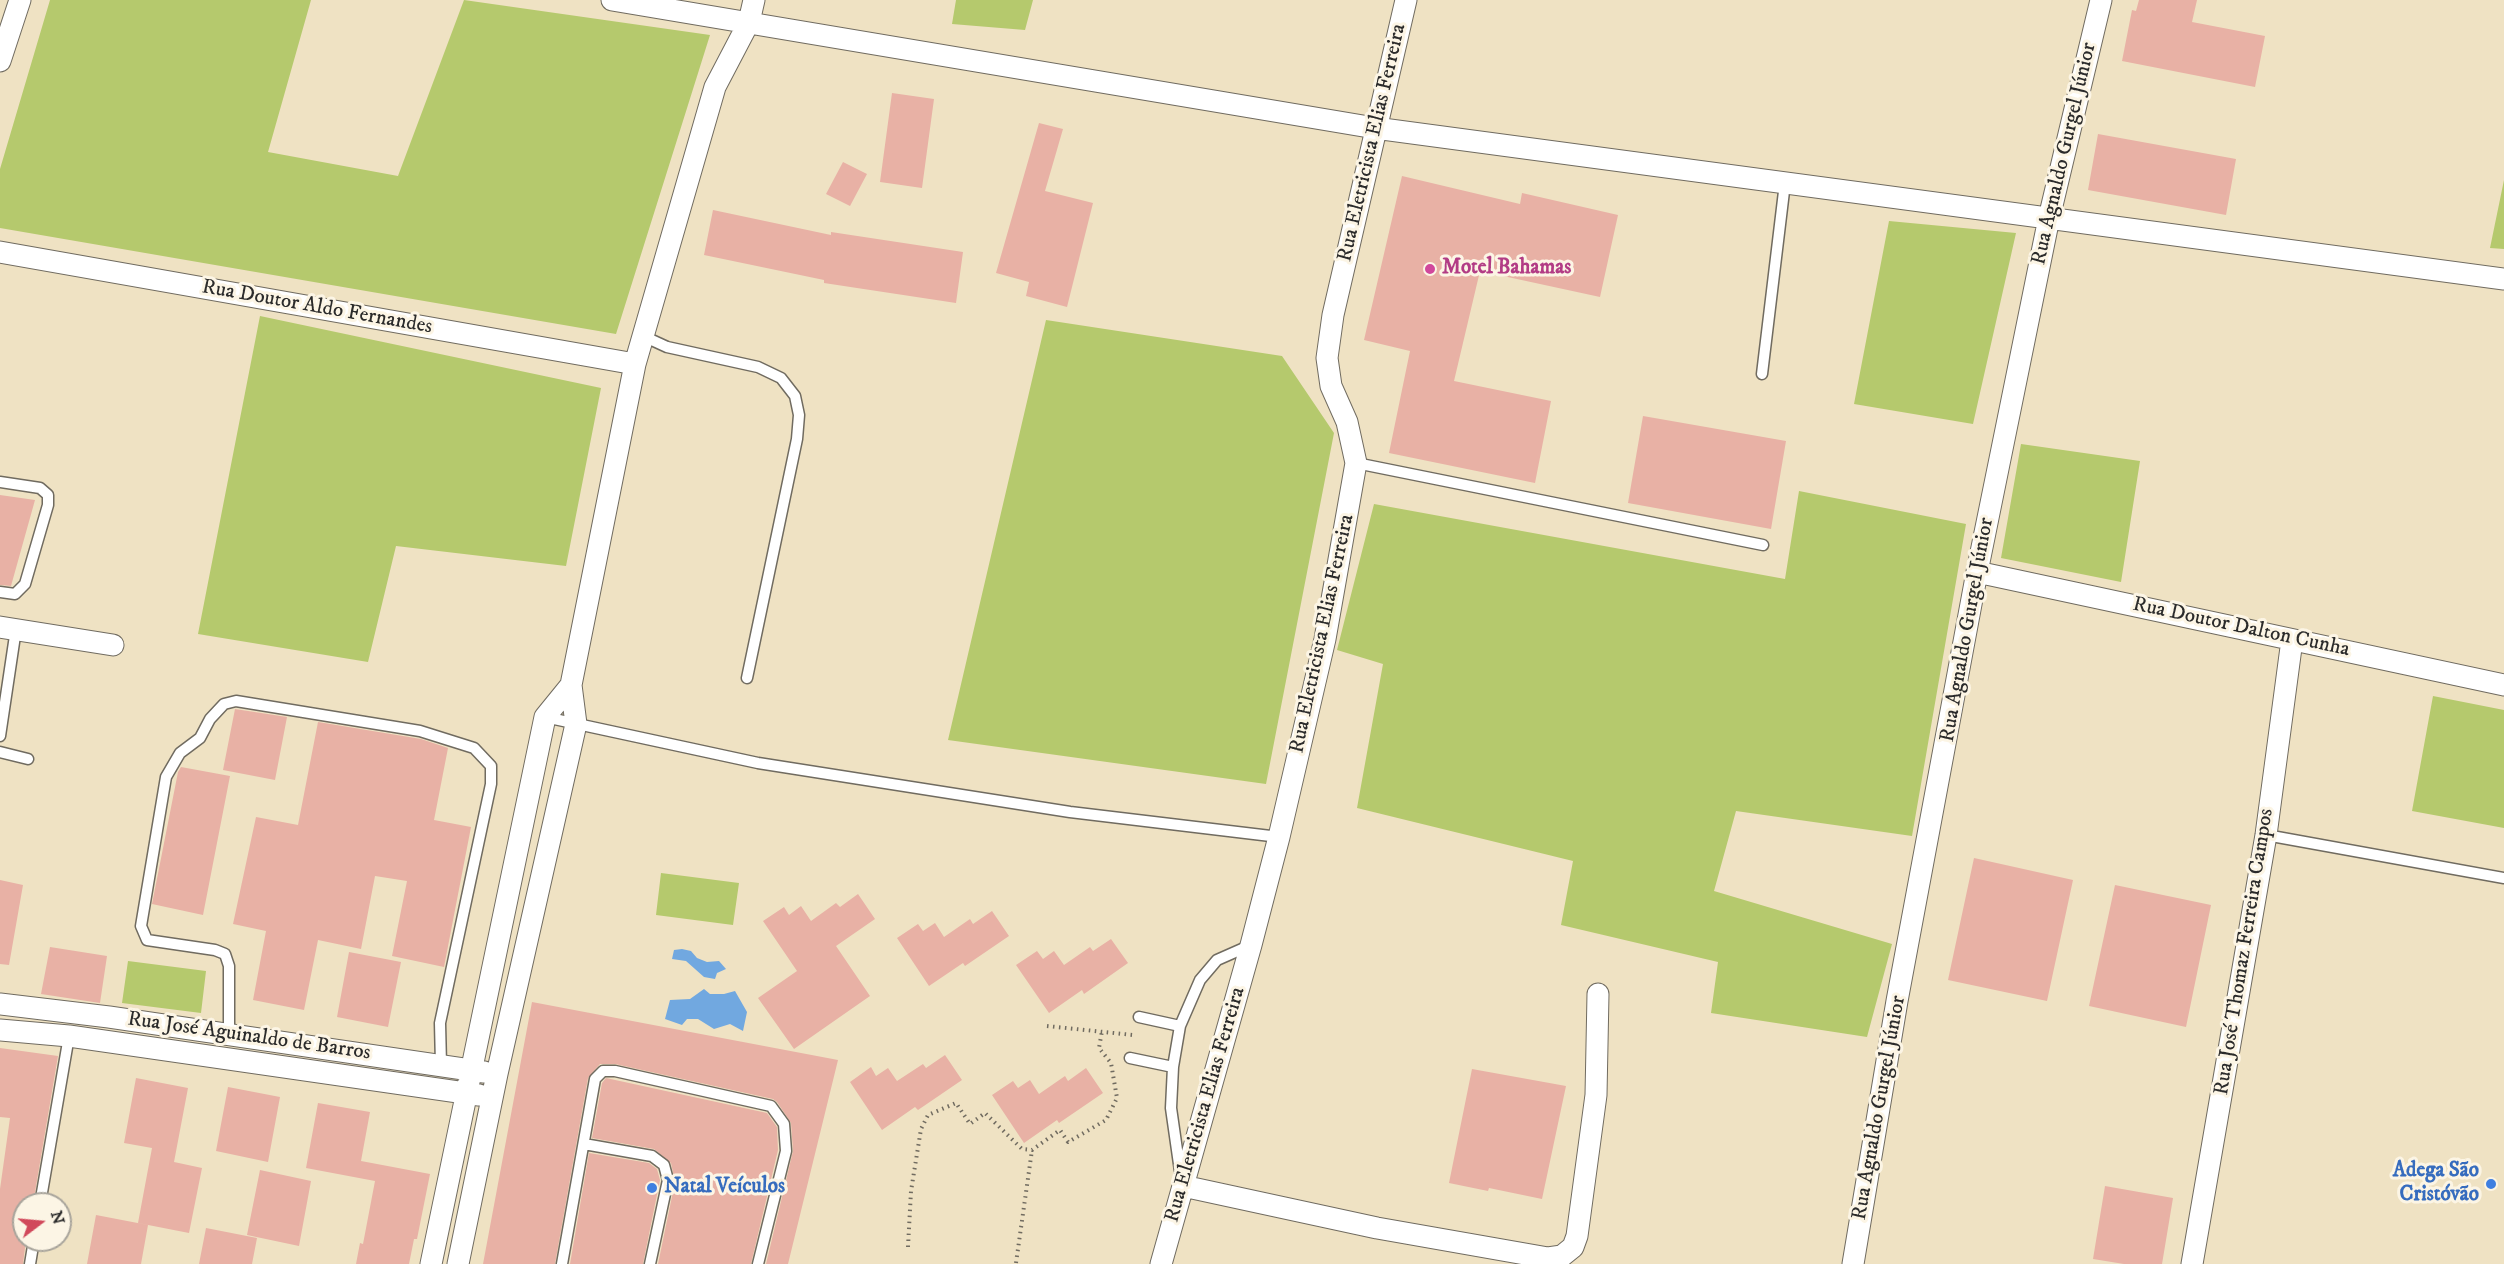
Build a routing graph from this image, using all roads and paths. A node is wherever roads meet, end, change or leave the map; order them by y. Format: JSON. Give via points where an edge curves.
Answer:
{"nodes":[{"id":1,"x":20,"y":0,"type":"edge"},
{"id":2,"x":612,"y":0,"type":"edge"},
{"id":3,"x":754,"y":0,"type":"edge"},
{"id":4,"x":1406,"y":0,"type":"edge"},
{"id":5,"x":2102,"y":0,"type":"edge"},
{"id":6,"x":749,"y":22,"type":"junction"},
{"id":7,"x":0,"y":61,"type":"edge"},
{"id":8,"x":1375,"y":128,"type":"junction"},
{"id":9,"x":1785,"y":183,"type":"junction"},
{"id":10,"x":2049,"y":218,"type":"junction"},
{"id":11,"x":0,"y":252,"type":"edge"},
{"id":12,"x":2504,"y":279,"type":"edge"},
{"id":13,"x":643,"y":336,"type":"junction"},
{"id":14,"x":635,"y":364,"type":"junction"},
{"id":15,"x":1762,"y":374,"type":"dead end"},
{"id":16,"x":1356,"y":463,"type":"junction"},
{"id":17,"x":0,"y":482,"type":"edge"},
{"id":18,"x":1763,"y":545,"type":"dead end"},
{"id":19,"x":1977,"y":572,"type":"junction"},
{"id":20,"x":0,"y":592,"type":"edge"},
{"id":21,"x":8,"y":628,"type":"edge"},
{"id":22,"x":2292,"y":640,"type":"junction"},
{"id":23,"x":113,"y":645,"type":"dead end"},
{"id":24,"x":747,"y":678,"type":"dead end"},
{"id":25,"x":571,"y":685,"type":"junction"},
{"id":26,"x":2504,"y":685,"type":"edge"},
{"id":27,"x":544,"y":717,"type":"junction"},
{"id":28,"x":576,"y":724,"type":"junction"},
{"id":29,"x":0,"y":736,"type":"edge"},
{"id":30,"x":0,"y":752,"type":"edge"},
{"id":31,"x":28,"y":759,"type":"dead end"},
{"id":32,"x":2266,"y":835,"type":"junction"},
{"id":33,"x":1279,"y":837,"type":"junction"},
{"id":34,"x":2504,"y":878,"type":"edge"},
{"id":35,"x":1251,"y":945,"type":"junction"},
{"id":36,"x":1598,"y":994,"type":"dead end"},
{"id":37,"x":0,"y":1004,"type":"edge"},
{"id":38,"x":109,"y":1017,"type":"junction"},
{"id":39,"x":1139,"y":1017,"type":"dead end"},
{"id":40,"x":1047,"y":1026,"type":"dead end"},
{"id":41,"x":1180,"y":1026,"type":"junction"},
{"id":42,"x":0,"y":1030,"type":"edge"},
{"id":43,"x":1102,"y":1031,"type":"junction"},
{"id":44,"x":229,"y":1035,"type":"junction"},
{"id":45,"x":1133,"y":1035,"type":"dead end"},
{"id":46,"x":69,"y":1036,"type":"junction"},
{"id":47,"x":108,"y":1042,"type":"junction"},
{"id":48,"x":1130,"y":1058,"type":"dead end"},
{"id":49,"x":441,"y":1065,"type":"junction"},
{"id":50,"x":1173,"y":1067,"type":"junction"},
{"id":51,"x":473,"y":1069,"type":"junction"},
{"id":52,"x":497,"y":1074,"type":"junction"},
{"id":53,"x":467,"y":1094,"type":"junction"},
{"id":54,"x":492,"y":1097,"type":"junction"},
{"id":55,"x":584,"y":1144,"type":"junction"},
{"id":56,"x":1032,"y":1150,"type":"junction"},
{"id":57,"x":1183,"y":1186,"type":"junction"},
{"id":58,"x":42,"y":1192,"type":"edge"},
{"id":59,"x":908,"y":1247,"type":"dead end"},
{"id":60,"x":1016,"y":1263,"type":"edge"},
{"id":61,"x":431,"y":1264,"type":"edge"},
{"id":62,"x":458,"y":1264,"type":"edge"},
{"id":63,"x":562,"y":1264,"type":"edge"},
{"id":64,"x":650,"y":1264,"type":"edge"},
{"id":65,"x":758,"y":1264,"type":"edge"},
{"id":66,"x":1161,"y":1264,"type":"edge"},
{"id":67,"x":1853,"y":1264,"type":"edge"},
{"id":68,"x":2192,"y":1264,"type":"edge"}],
"edges":[{"from":1,"to":7,"type":"street"},
{"from":2,"to":6,"type":"street"},
{"from":3,"to":6,"type":"street"},
{"from":4,"to":8,"type":"street","name":"Rua Eletricista Elias Ferreira"},
{"from":5,"to":10,"type":"street","name":"Rua Agnaldo Gurgel Júnior"},
{"from":6,"to":8,"type":"street"},
{"from":6,"to":13,"type":"street","via":[[715,87]]},
{"from":8,"to":9,"type":"street"},
{"from":8,"to":16,"type":"street","name":"Rua Eletricista Elias Ferreira","via":[[1327,358],[1331,386],[1347,422]]},
{"from":9,"to":10,"type":"street"},
{"from":9,"to":15,"type":"lane"},
{"from":10,"to":12,"type":"street"},
{"from":10,"to":19,"type":"street","name":"Rua Agnaldo Gurgel Júnior"},
{"from":11,"to":14,"type":"street","name":"Rua Doutor Aldo Fernandes"},
{"from":13,"to":14,"type":"street"},
{"from":13,"to":24,"type":"lane","via":[[667,347],[758,367],[781,378],[795,396],[799,415],[797,439]]},
{"from":14,"to":25,"type":"street"},
{"from":16,"to":18,"type":"lane"},
{"from":16,"to":33,"type":"street","name":"Rua Eletricista Elias Ferreira","via":[[1324,639]]},
{"from":17,"to":20,"type":"lane","via":[[40,488],[48,495],[48,504],[26,584],[15,594]]},
{"from":19,"to":22,"type":"street","name":"Rua Doutor Dalton Cunha"},
{"from":19,"to":67,"type":"street","name":"Rua Agnaldo Gurgel Júnior"},
{"from":21,"to":23,"type":"street"},
{"from":21,"to":29,"type":"lane"},
{"from":22,"to":26,"type":"street","name":"Rua Doutor Dalton Cunha"},
{"from":22,"to":32,"type":"street","name":"Rua José Thomaz Ferreira Campos"},
{"from":25,"to":27,"type":"street"},
{"from":25,"to":28,"type":"street"},
{"from":27,"to":28,"type":"lane"},
{"from":27,"to":51,"type":"street"},
{"from":28,"to":33,"type":"lane","via":[[758,763],[1070,812]]},
{"from":28,"to":52,"type":"street"},
{"from":30,"to":31,"type":"lane"},
{"from":32,"to":34,"type":"lane"},
{"from":32,"to":68,"type":"street","name":"Rua José Thomaz Ferreira Campos"},
{"from":33,"to":35,"type":"street","name":"Rua Eletricista Elias Ferreira"},
{"from":35,"to":41,"type":"lane","via":[[1217,960],[1200,980]]},
{"from":35,"to":57,"type":"street","name":"Rua Eletricista Elias Ferreira"},
{"from":36,"to":57,"type":"street","via":[[1596,1095],[1579,1224],[1573,1247],[1562,1256],[1548,1258],[1377,1228]]},
{"from":37,"to":38,"type":"street","name":"Rua José Aguinaldo de Barros"},
{"from":38,"to":44,"type":"street","name":"Rua José Aguinaldo de Barros"},
{"from":38,"to":47,"type":"street"},
{"from":39,"to":41,"type":"lane"},
{"from":40,"to":43,"type":"path"},
{"from":41,"to":50,"type":"lane"},
{"from":42,"to":46,"type":"street","name":"Rua José Aguinaldo de Barros"},
{"from":43,"to":45,"type":"path"},
{"from":43,"to":56,"type":"path","via":[[1099,1048],[1112,1063],[1117,1098],[1106,1120],[1068,1142],[1060,1130]]},
{"from":44,"to":49,"type":"street","name":"Rua José Aguinaldo de Barros"},
{"from":44,"to":49,"type":"lane","via":[[229,966],[225,954],[147,940],[141,926],[166,777],[180,753],[200,738],[210,719],[224,705],[236,701],[420,731],[474,748],[491,766],[491,784],[440,1023]]},
{"from":46,"to":47,"type":"street","name":"Rua José Aguinaldo de Barros"},
{"from":46,"to":58,"type":"lane"},
{"from":47,"to":53,"type":"street","name":"Rua José Aguinaldo de Barros"},
{"from":48,"to":50,"type":"lane"},
{"from":49,"to":51,"type":"street","name":"Rua José Aguinaldo de Barros"},
{"from":50,"to":57,"type":"lane","via":[[1171,1108]]},
{"from":51,"to":52,"type":"street","name":"Rua José Aguinaldo de Barros"},
{"from":51,"to":53,"type":"street"},
{"from":52,"to":54,"type":"street"},
{"from":53,"to":54,"type":"street","name":"Rua José Aguinaldo de Barros"},
{"from":53,"to":61,"type":"street"},
{"from":54,"to":62,"type":"street"},
{"from":55,"to":63,"type":"lane"},
{"from":55,"to":64,"type":"lane","via":[[652,1156],[664,1165],[668,1180]]},
{"from":55,"to":65,"type":"lane","via":[[595,1079],[603,1071],[771,1107],[784,1124],[786,1151]]},
{"from":56,"to":59,"type":"path","via":[[1022,1149],[985,1113],[970,1124],[956,1103],[928,1115],[921,1129],[911,1191]]},
{"from":56,"to":60,"type":"path"},
{"from":57,"to":66,"type":"street","name":"Rua Eletricista Elias Ferreira"}]}
